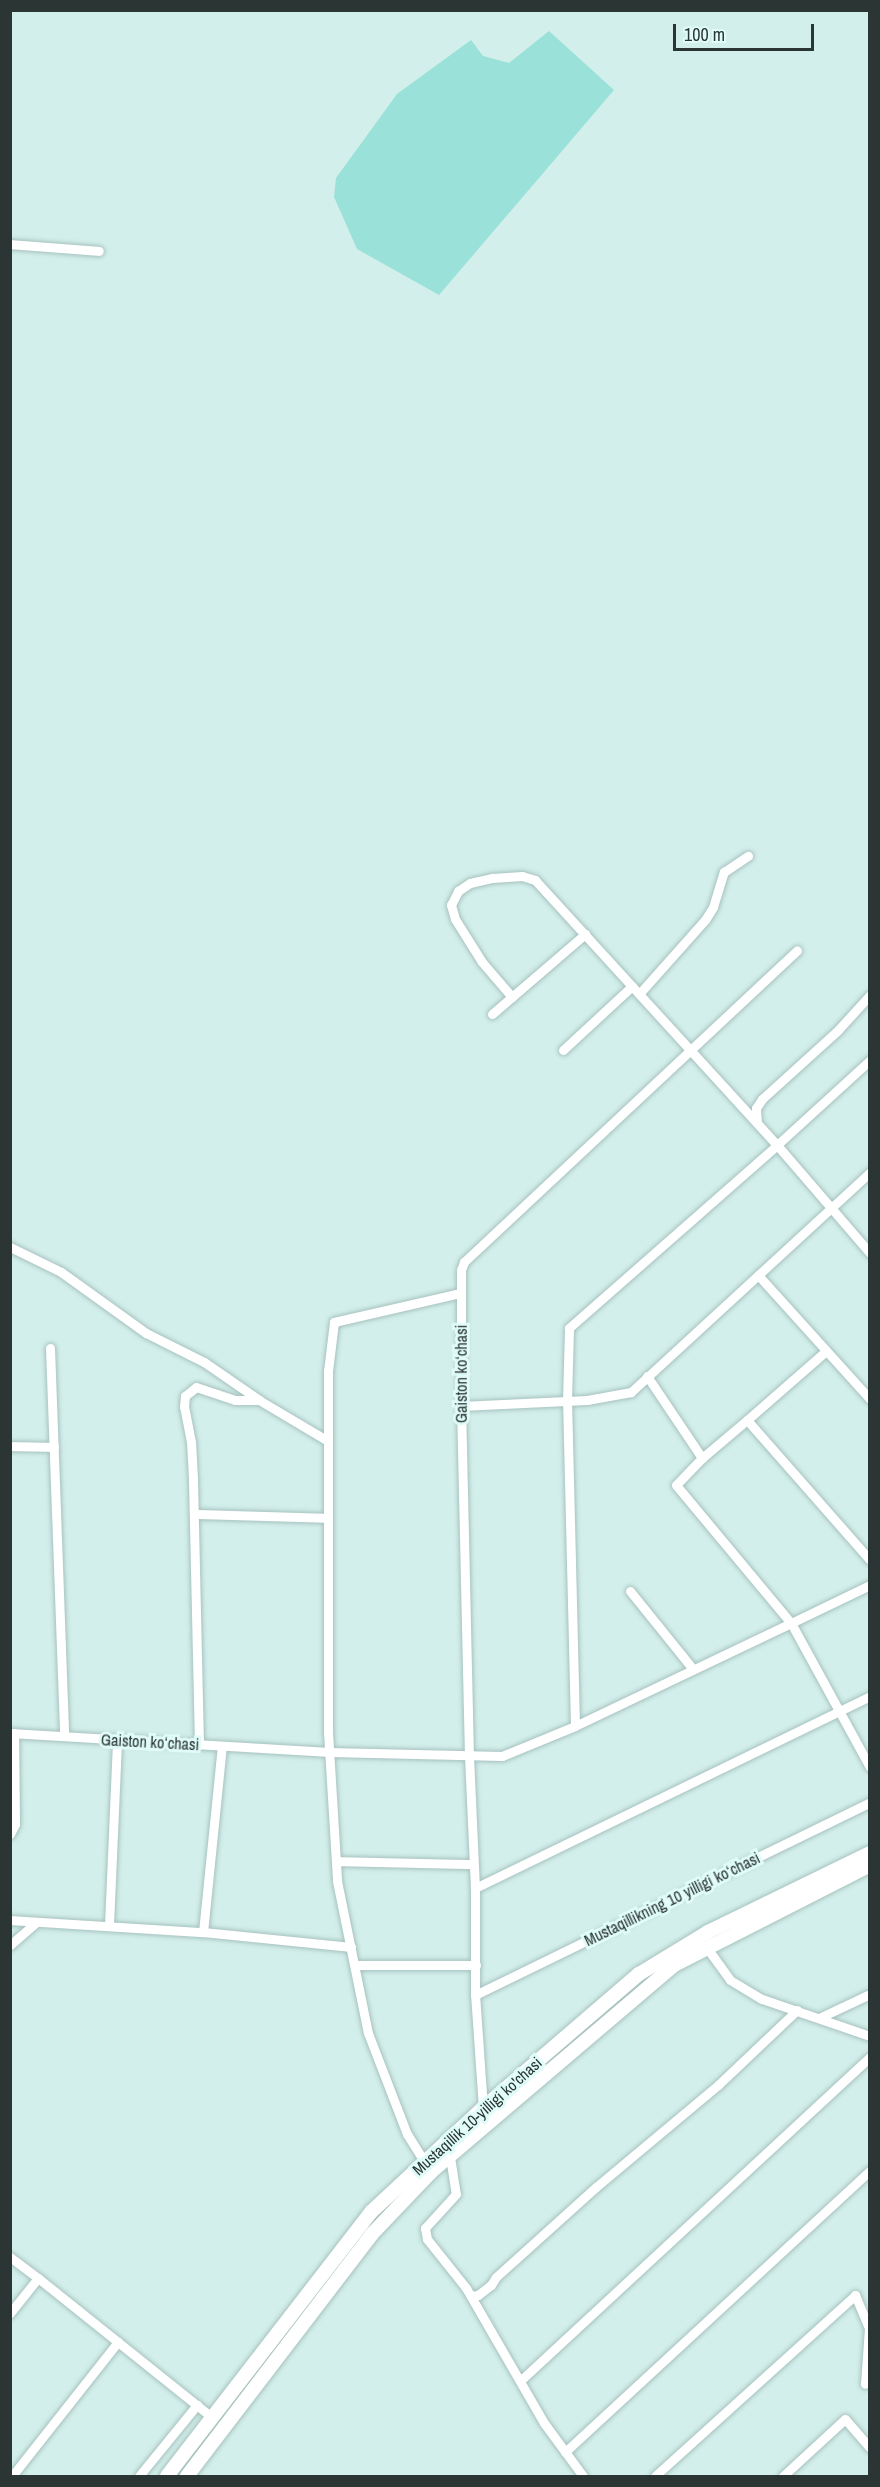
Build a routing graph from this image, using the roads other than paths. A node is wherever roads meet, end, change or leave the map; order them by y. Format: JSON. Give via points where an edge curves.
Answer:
{"nodes":[{"id":1,"x":10,"y":244,"type":"edge"},
{"id":2,"x":99,"y":251,"type":"dead end"},
{"id":3,"x":748,"y":856,"type":"dead end"},
{"id":4,"x":585,"y":934,"type":"junction"},
{"id":5,"x":797,"y":950,"type":"dead end"},
{"id":6,"x":632,"y":986,"type":"junction"},
{"id":7,"x":639,"y":994,"type":"junction"},
{"id":8,"x":870,"y":995,"type":"edge"},
{"id":9,"x":512,"y":997,"type":"junction"},
{"id":10,"x":492,"y":1014,"type":"dead end"},
{"id":11,"x":689,"y":1049,"type":"junction"},
{"id":12,"x":563,"y":1050,"type":"dead end"},
{"id":13,"x":870,"y":1060,"type":"edge"},
{"id":14,"x":757,"y":1123,"type":"junction"},
{"id":15,"x":777,"y":1145,"type":"junction"},
{"id":16,"x":870,"y":1172,"type":"edge"},
{"id":17,"x":829,"y":1207,"type":"junction"},
{"id":18,"x":10,"y":1247,"type":"edge"},
{"id":19,"x":870,"y":1253,"type":"edge"},
{"id":20,"x":758,"y":1275,"type":"junction"},
{"id":21,"x":461,"y":1293,"type":"junction"},
{"id":22,"x":50,"y":1348,"type":"dead end"},
{"id":23,"x":826,"y":1351,"type":"junction"},
{"id":24,"x":646,"y":1376,"type":"junction"},
{"id":25,"x":870,"y":1399,"type":"edge"},
{"id":26,"x":259,"y":1400,"type":"junction"},
{"id":27,"x":567,"y":1401,"type":"junction"},
{"id":28,"x":461,"y":1406,"type":"junction"},
{"id":29,"x":747,"y":1420,"type":"junction"},
{"id":30,"x":328,"y":1441,"type":"junction"},
{"id":31,"x":10,"y":1446,"type":"edge"},
{"id":32,"x":54,"y":1447,"type":"junction"},
{"id":33,"x":702,"y":1458,"type":"junction"},
{"id":34,"x":194,"y":1514,"type":"junction"},
{"id":35,"x":328,"y":1518,"type":"junction"},
{"id":36,"x":870,"y":1560,"type":"edge"},
{"id":37,"x":870,"y":1584,"type":"edge"},
{"id":38,"x":630,"y":1591,"type":"dead end"},
{"id":39,"x":791,"y":1623,"type":"junction"},
{"id":40,"x":693,"y":1669,"type":"junction"},
{"id":41,"x":870,"y":1696,"type":"edge"},
{"id":42,"x":839,"y":1710,"type":"junction"},
{"id":43,"x":575,"y":1726,"type":"junction"},
{"id":44,"x":12,"y":1733,"type":"edge"},
{"id":45,"x":64,"y":1736,"type":"junction"},
{"id":46,"x":117,"y":1741,"type":"junction"},
{"id":47,"x":200,"y":1745,"type":"junction"},
{"id":48,"x":222,"y":1746,"type":"junction"},
{"id":49,"x":329,"y":1752,"type":"junction"},
{"id":50,"x":469,"y":1757,"type":"junction"},
{"id":51,"x":870,"y":1767,"type":"edge"},
{"id":52,"x":870,"y":1803,"type":"edge"},
{"id":53,"x":10,"y":1834,"type":"edge"},
{"id":54,"x":870,"y":1852,"type":"edge"},
{"id":55,"x":336,"y":1861,"type":"junction"},
{"id":56,"x":472,"y":1864,"type":"junction"},
{"id":57,"x":870,"y":1865,"type":"edge"},
{"id":58,"x":475,"y":1888,"type":"junction"},
{"id":59,"x":10,"y":1920,"type":"edge"},
{"id":60,"x":36,"y":1922,"type":"junction"},
{"id":61,"x":109,"y":1925,"type":"junction"},
{"id":62,"x":203,"y":1932,"type":"junction"},
{"id":63,"x":10,"y":1945,"type":"edge"},
{"id":64,"x":351,"y":1947,"type":"junction"},
{"id":65,"x":707,"y":1948,"type":"junction"},
{"id":66,"x":355,"y":1965,"type":"junction"},
{"id":67,"x":476,"y":1965,"type":"junction"},
{"id":68,"x":870,"y":1994,"type":"edge"},
{"id":69,"x":475,"y":1995,"type":"junction"},
{"id":70,"x":797,"y":2010,"type":"junction"},
{"id":71,"x":819,"y":2018,"type":"junction"},
{"id":72,"x":870,"y":2036,"type":"edge"},
{"id":73,"x":870,"y":2057,"type":"edge"},
{"id":74,"x":483,"y":2108,"type":"junction"},
{"id":75,"x":450,"y":2157,"type":"junction"},
{"id":76,"x":428,"y":2167,"type":"junction"},
{"id":77,"x":870,"y":2171,"type":"edge"},
{"id":78,"x":10,"y":2257,"type":"edge"},
{"id":79,"x":38,"y":2278,"type":"junction"},
{"id":80,"x":471,"y":2296,"type":"junction"},
{"id":81,"x":10,"y":2313,"type":"edge"},
{"id":82,"x":118,"y":2342,"type":"junction"},
{"id":83,"x":520,"y":2381,"type":"junction"},
{"id":84,"x":866,"y":2384,"type":"dead end"},
{"id":85,"x":196,"y":2405,"type":"junction"},
{"id":86,"x":213,"y":2418,"type":"junction"},
{"id":87,"x":870,"y":2448,"type":"edge"},
{"id":88,"x":565,"y":2452,"type":"junction"},
{"id":89,"x":12,"y":2476,"type":"edge"},
{"id":90,"x":139,"y":2476,"type":"edge"},
{"id":91,"x":167,"y":2476,"type":"edge"},
{"id":92,"x":187,"y":2476,"type":"edge"},
{"id":93,"x":584,"y":2476,"type":"edge"},
{"id":94,"x":655,"y":2476,"type":"edge"},
{"id":95,"x":783,"y":2476,"type":"edge"}],
"edges":[{"from":1,"to":2,"type":"street"},
{"from":3,"to":7,"type":"street","via":[[724,872],[705,920]]},
{"from":4,"to":6,"type":"street"},
{"from":4,"to":9,"type":"street"},
{"from":4,"to":9,"type":"street","via":[[535,880],[522,876],[492,878],[470,883],[458,891],[451,905],[455,919],[482,962]]},
{"from":5,"to":11,"type":"street","name":"Gaiston koʻchasi"},
{"from":6,"to":7,"type":"street"},
{"from":6,"to":12,"type":"street"},
{"from":7,"to":11,"type":"street"},
{"from":8,"to":14,"type":"street","via":[[838,1030],[762,1099],[756,1108]]},
{"from":9,"to":10,"type":"street"},
{"from":11,"to":14,"type":"street"},
{"from":11,"to":21,"type":"street","name":"Gaiston koʻchasi","via":[[464,1263]]},
{"from":13,"to":15,"type":"street"},
{"from":14,"to":15,"type":"street"},
{"from":15,"to":17,"type":"street"},
{"from":15,"to":27,"type":"street","via":[[569,1328]]},
{"from":16,"to":17,"type":"street"},
{"from":17,"to":19,"type":"street"},
{"from":17,"to":20,"type":"street"},
{"from":18,"to":26,"type":"street","via":[[61,1272],[146,1333],[204,1362]]},
{"from":20,"to":23,"type":"street"},
{"from":20,"to":24,"type":"street"},
{"from":21,"to":28,"type":"street","name":"Gaiston koʻchasi"},
{"from":21,"to":30,"type":"street","via":[[334,1322],[328,1371]]},
{"from":22,"to":32,"type":"street"},
{"from":23,"to":25,"type":"street"},
{"from":23,"to":29,"type":"street"},
{"from":24,"to":27,"type":"street","via":[[631,1392]]},
{"from":24,"to":33,"type":"street"},
{"from":26,"to":30,"type":"street"},
{"from":26,"to":34,"type":"street","via":[[235,1400],[196,1387],[185,1396]]},
{"from":27,"to":28,"type":"street"},
{"from":27,"to":43,"type":"street"},
{"from":28,"to":50,"type":"street","name":"Gaiston koʻchasi"},
{"from":29,"to":33,"type":"street"},
{"from":29,"to":36,"type":"street"},
{"from":30,"to":35,"type":"street"},
{"from":31,"to":32,"type":"street"},
{"from":32,"to":45,"type":"street"},
{"from":33,"to":39,"type":"street","via":[[676,1485]]},
{"from":34,"to":35,"type":"street"},
{"from":34,"to":47,"type":"street"},
{"from":35,"to":49,"type":"street"},
{"from":37,"to":39,"type":"street"},
{"from":38,"to":40,"type":"street"},
{"from":39,"to":40,"type":"street"},
{"from":39,"to":42,"type":"street"},
{"from":40,"to":43,"type":"street"},
{"from":41,"to":42,"type":"street"},
{"from":42,"to":51,"type":"street"},
{"from":42,"to":58,"type":"street"},
{"from":43,"to":50,"type":"street","via":[[502,1756]]},
{"from":44,"to":45,"type":"street","name":"Gaiston koʻchasi"},
{"from":44,"to":53,"type":"street","via":[[15,1824]]},
{"from":45,"to":46,"type":"street","name":"Gaiston koʻchasi"},
{"from":46,"to":47,"type":"street","name":"Gaiston koʻchasi"},
{"from":46,"to":61,"type":"street"},
{"from":47,"to":48,"type":"street","name":"Gaiston koʻchasi"},
{"from":48,"to":49,"type":"street","name":"Gaiston koʻchasi"},
{"from":48,"to":62,"type":"street"},
{"from":49,"to":50,"type":"street","name":"Gaiston koʻchasi"},
{"from":49,"to":55,"type":"street"},
{"from":50,"to":56,"type":"street","name":"Gaiston koʻchasi"},
{"from":52,"to":69,"type":"street","name":"Mustaqillikning 10 yilligi koʻchasi"},
{"from":54,"to":74,"type":"main road","name":"Mustaqillik 10-yilligi ko'chasi","via":[[708,1932],[655,1963]]},
{"from":55,"to":56,"type":"street"},
{"from":55,"to":64,"type":"street"},
{"from":56,"to":58,"type":"street","name":"Gaiston koʻchasi"},
{"from":57,"to":65,"type":"main road","name":"Mustaqillik 10-yilligi ko'chasi"},
{"from":58,"to":67,"type":"street","name":"Gaiston koʻchasi"},
{"from":59,"to":60,"type":"street"},
{"from":60,"to":61,"type":"street"},
{"from":60,"to":63,"type":"street"},
{"from":61,"to":62,"type":"street"},
{"from":62,"to":64,"type":"street"},
{"from":64,"to":66,"type":"street"},
{"from":65,"to":70,"type":"street","via":[[730,1980],[762,1999]]},
{"from":65,"to":75,"type":"main road","name":"Mustaqillik 10-yilligi ko'chasi","via":[[674,1965],[647,1986]]},
{"from":66,"to":67,"type":"street"},
{"from":66,"to":76,"type":"street","via":[[368,2033],[407,2134]]},
{"from":67,"to":69,"type":"street","name":"Gaiston koʻchasi"},
{"from":68,"to":71,"type":"street"},
{"from":69,"to":74,"type":"street","name":"Gaiston koʻchasi"},
{"from":70,"to":71,"type":"street"},
{"from":70,"to":80,"type":"street","via":[[491,2285]]},
{"from":71,"to":72,"type":"street"},
{"from":73,"to":83,"type":"street"},
{"from":74,"to":76,"type":"main road","name":"Mustaqillik 10-yilligi ko'chasi"},
{"from":75,"to":76,"type":"main road","name":"Mustaqillik 10-yilligi ko'chasi"},
{"from":75,"to":80,"type":"street","via":[[456,2194],[425,2228],[427,2239]]},
{"from":76,"to":86,"type":"main road","name":"Mustaqillik 10-yilligi ko'chasi","via":[[371,2212]]},
{"from":76,"to":92,"type":"main road","name":"Mustaqillik 10-yilligi ko'chasi"},
{"from":77,"to":88,"type":"street"},
{"from":78,"to":79,"type":"street"},
{"from":79,"to":81,"type":"street"},
{"from":79,"to":82,"type":"street"},
{"from":80,"to":83,"type":"street"},
{"from":82,"to":85,"type":"street"},
{"from":82,"to":89,"type":"street"},
{"from":83,"to":88,"type":"street"},
{"from":84,"to":94,"type":"street","via":[[869,2328],[855,2295]]},
{"from":85,"to":86,"type":"street"},
{"from":85,"to":90,"type":"street"},
{"from":86,"to":91,"type":"main road","name":"Mustaqillik 10-yilligi ko'chasi"},
{"from":87,"to":95,"type":"street","via":[[845,2419]]},
{"from":88,"to":93,"type":"street"}]}
